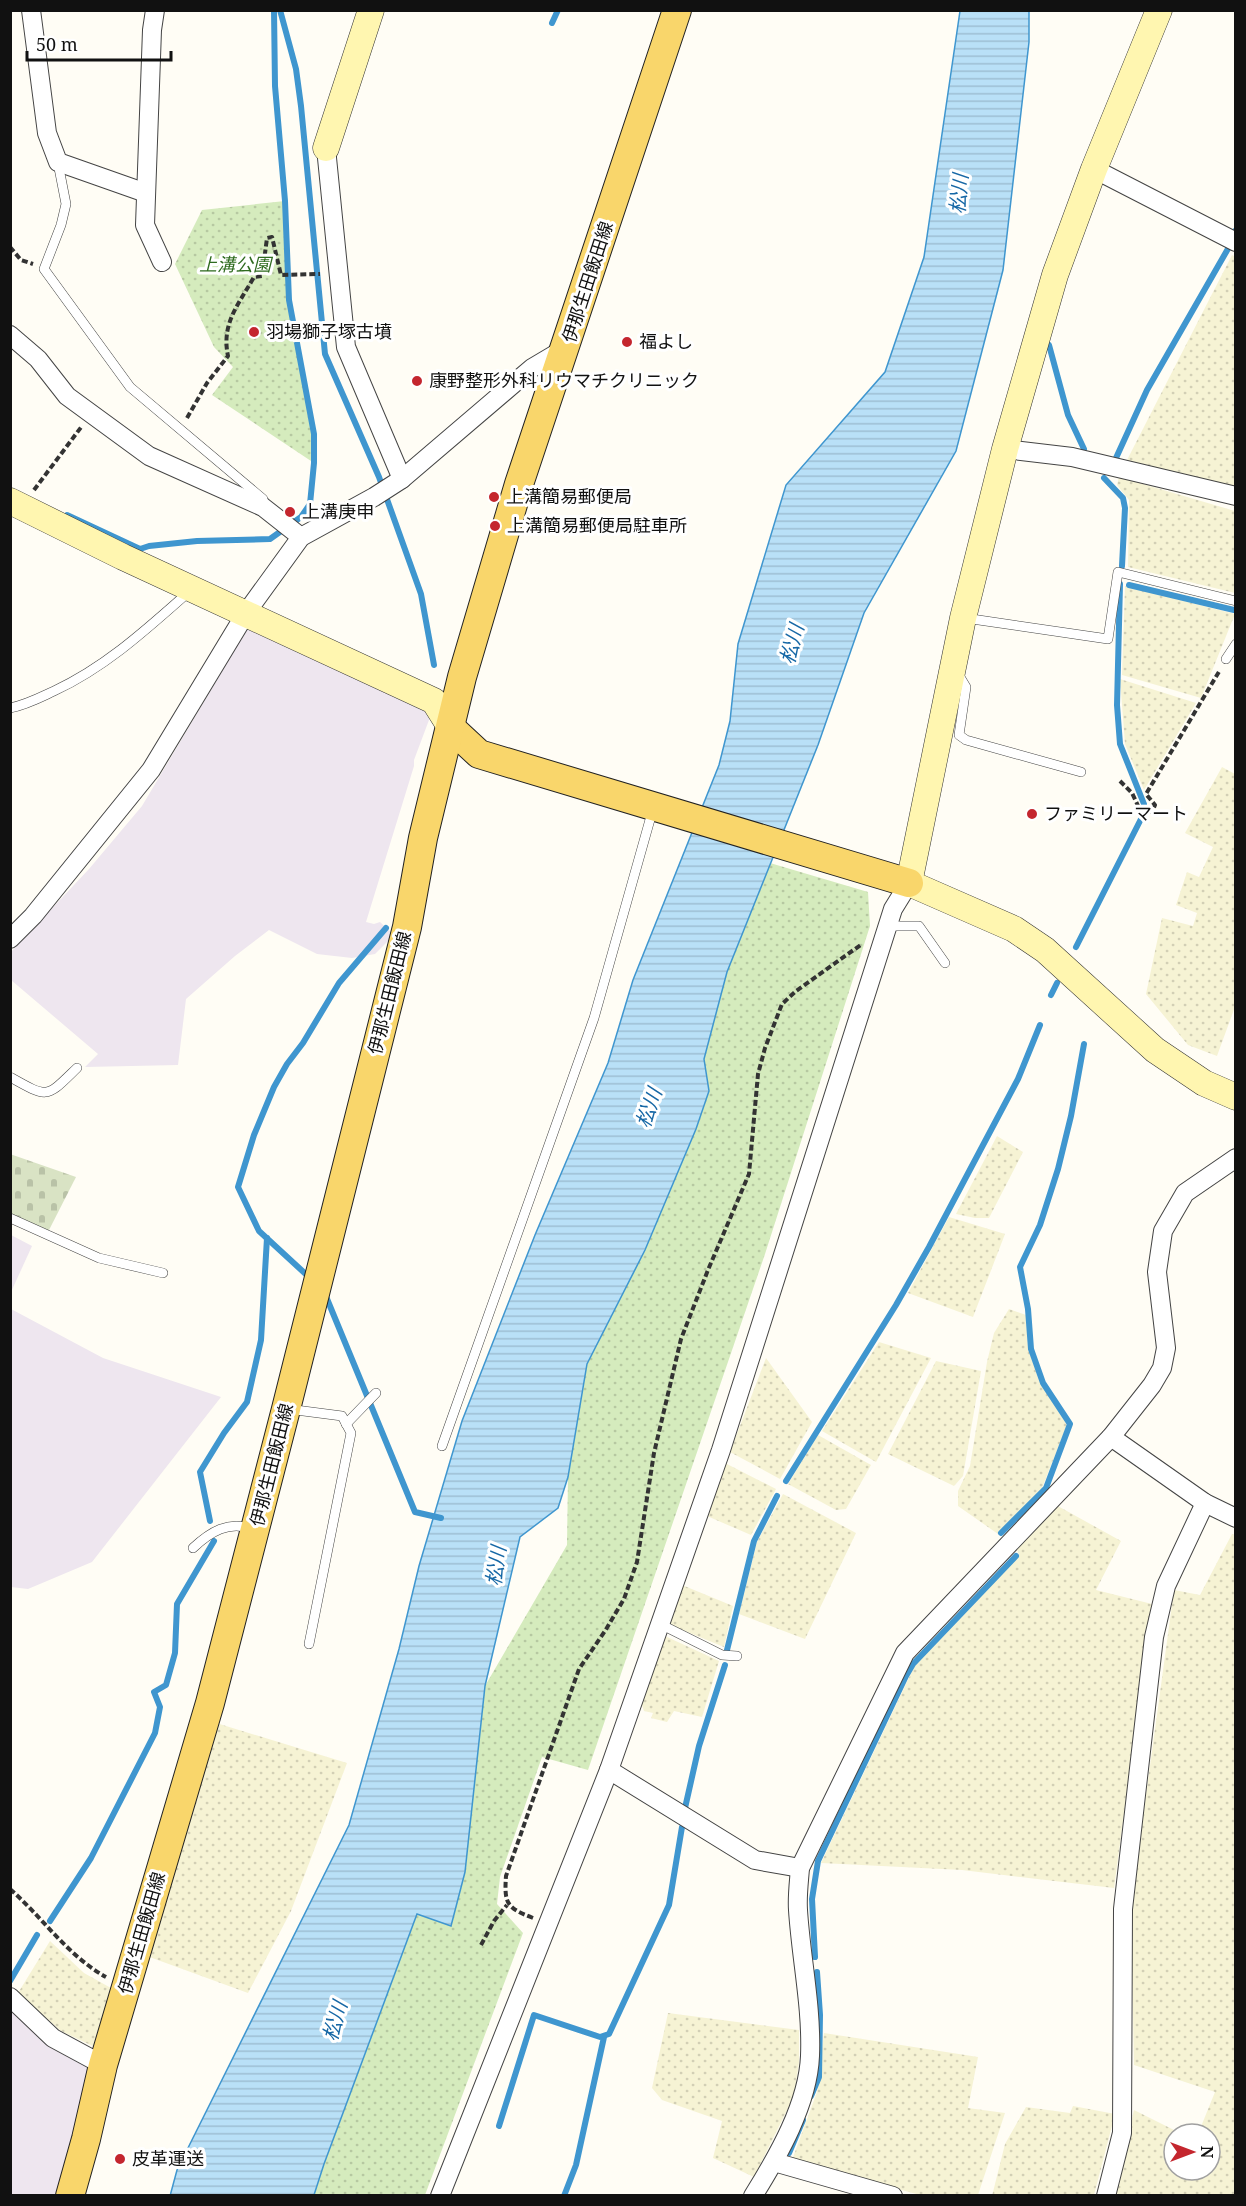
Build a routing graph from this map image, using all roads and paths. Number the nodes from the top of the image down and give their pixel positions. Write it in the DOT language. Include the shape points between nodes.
graph roads {
  1 [pos="31,10"];
  2 [pos="155,10"];
  3 [pos="371,10"];
  4 [pos="677,10"];
  5 [pos="1159,10"];
  6 [pos="326,148"];
  7 [pos="58,162"];
  8 [pos="1095,169"];
  9 [pos="146,194"];
  10 [pos="1236,242"];
  11 [pos="10,247"];
  12 [pos="162,262"];
  13 [pos="44,269"];
  14 [pos="308,274"];
  15 [pos="10,335"];
  16 [pos="566,348"];
  17 [pos="91,414"];
  18 [pos="181,429"];
  19 [pos="1005,449"];
  20 [pos="398,481"];
  21 [pos="1236,496"];
  22 [pos="20,498"];
  23 [pos="263,507"];
  24 [pos="298,535"];
  25 [pos="193,589"];
  26 [pos="1236,601"];
  27 [pos="246,613"];
  28 [pos="963,618"];
  29 [pos="1236,644"];
  30 [pos="1226,659"];
  31 [pos="953,665"];
  32 [pos="10,708"];
  33 [pos="451,728"];
  34 [pos="1081,772"];
  35 [pos="1120,781"];
  36 [pos="659,808"];
  37 [pos="909,883"];
  38 [pos="888,926"];
  39 [pos="10,939"];
  40 [pos="945,963"];
  41 [pos="77,1068"];
  42 [pos="10,1077"];
  43 [pos="1236,1097"];
  44 [pos="1236,1158"];
  45 [pos="10,1218"];
  46 [pos="163,1273"];
  47 [pos="376,1393"];
  48 [pos="286,1409"];
  49 [pos="346,1424"];
  50 [pos="1110,1437"];
  51 [pos="442,1446"];
  52 [pos="1205,1503"];
  53 [pos="1236,1518"];
  54 [pos="255,1530"];
  55 [pos="193,1548"];
  56 [pos="660,1624"];
  57 [pos="309,1644"];
  58 [pos="737,1656"];
  59 [pos="609,1770"];
  60 [pos="800,1868"];
  61 [pos="10,1889"];
  62 [pos="507,1905"];
  63 [pos="548,1924"];
  64 [pos="481,1945"];
  65 [pos="125,1988"];
  66 [pos="10,1997"];
  67 [pos="103,2066"];
  68 [pos="774,2162"];
  69 [pos="70,2196"];
  70 [pos="440,2196"];
  71 [pos="753,2196"];
  72 [pos="893,2196"];
  73 [pos="1106,2196"];
  1 -- 7 [label="street" via="47,133"];
  2 -- 9 [label="street"];
  3 -- 6 [label="street"];
  4 -- 16 [label="main road, 伊那生田飯田線"];
  5 -- 8 [label="street"];
  6 -- 20 [label="street" via="346,347"];
  7 -- 9 [label="street"];
  7 -- 13 [label="lane" via="66,204"];
  8 -- 10 [label="street"];
  8 -- 19 [label="street" via="1055,275"];
  9 -- 12 [label="street" via="145,225"];
  11 -- 13 [label="path" via="21,260"];
  13 -- 18 [label="lane" via="130,387"];
  14 -- 18 [label="path" via="281,275 272,237 267,237 262,276 254,277 228,326 228,356 207,382"];
  15 -- 17 [label="street" via="38,359 67,396"];
  16 -- 20 [label="street" via="532,368"];
  16 -- 33 [label="main road, 伊那生田飯田線" via="519,484 462,677"];
  17 -- 22 [label="path"];
  17 -- 23 [label="street" via="149,456"];
  18 -- 23 [label="lane" via="263,499"];
  19 -- 21 [label="street" via="1072,457"];
  19 -- 28 [label="street"];
  20 -- 24 [label="street"];
  22 -- 25 [label="street" via="123,557"];
  23 -- 24 [label="street"];
  24 -- 27 [label="street"];
  25 -- 27 [label="street"];
  25 -- 32 [label="lane" via="129,644 80,679"];
  26 -- 28 [label="lane" via="1118,572 1108,639"];
  27 -- 33 [label="street" via="434,701"];
  27 -- 39 [label="street" via="151,770"];
  28 -- 31 [label="street"];
  29 -- 30 [label="lane"];
  30 -- 35 [label="path" via="1146,794 1155,805 1152,812 1141,812 1132,793"];
  31 -- 34 [label="lane" via="966,687 959,735"];
  31 -- 37 [label="street"];
  33 -- 36 [label="main road" via="479,754"];
  33 -- 48 [label="main road, 伊那生田飯田線" via="423,838 407,927"];
  36 -- 37 [label="main road"];
  36 -- 51 [label="lane" via="594,1018"];
  37 -- 38 [label="street"];
  37 -- 43 [label="street" via="1014,929 1045,950 1155,1050 1204,1083"];
  38 -- 40 [label="lane" via="919,926"];
  38 -- 56 [label="street" via="721,1450"];
  38 -- 62 [label="path" via="782,1004 758,1074 749,1174 681,1339 654,1453 637,1562 624,1599 579,1669 506,1876"];
  41 -- 42 [label="lane" via="53,1092 42,1094"];
  44 -- 50 [label="street" via="1185,1193 1163,1231 1157,1272 1166,1348 1162,1368"];
  45 -- 46 [label="lane" via="99,1258"];
  47 -- 49 [label="lane"];
  48 -- 49 [label="lane" via="342,1416"];
  48 -- 54 [label="main road, 伊那生田飯田線"];
  49 -- 57 [label="lane" via="351,1433"];
  50 -- 52 [label="street"];
  50 -- 60 [label="street" via="905,1653"];
  52 -- 53 [label="street"];
  52 -- 73 [label="street" via="1166,1586 1154,1637 1123,1909 1122,2133"];
  54 -- 55 [label="lane" via="228,1526 206,1536"];
  54 -- 65 [label="main road, 伊那生田飯田線" via="210,1703"];
  56 -- 58 [label="lane" via="722,1655"];
  56 -- 59 [label="street"];
  59 -- 60 [label="street" via="755,1860"];
  59 -- 63 [label="street"];
  60 -- 68 [label="street" via="798,1908 810,2056 797,2110"];
  61 -- 65 [label="path" via="88,1967"];
  62 -- 63 [label="path"];
  62 -- 64 [label="path"];
  63 -- 70 [label="street"];
  65 -- 67 [label="main road, 伊那生田飯田線"];
  66 -- 67 [label="street" via="53,2038"];
  67 -- 69 [label="main road, 伊那生田飯田線"];
  68 -- 71 [label="street"];
  68 -- 72 [label="street"];
}
